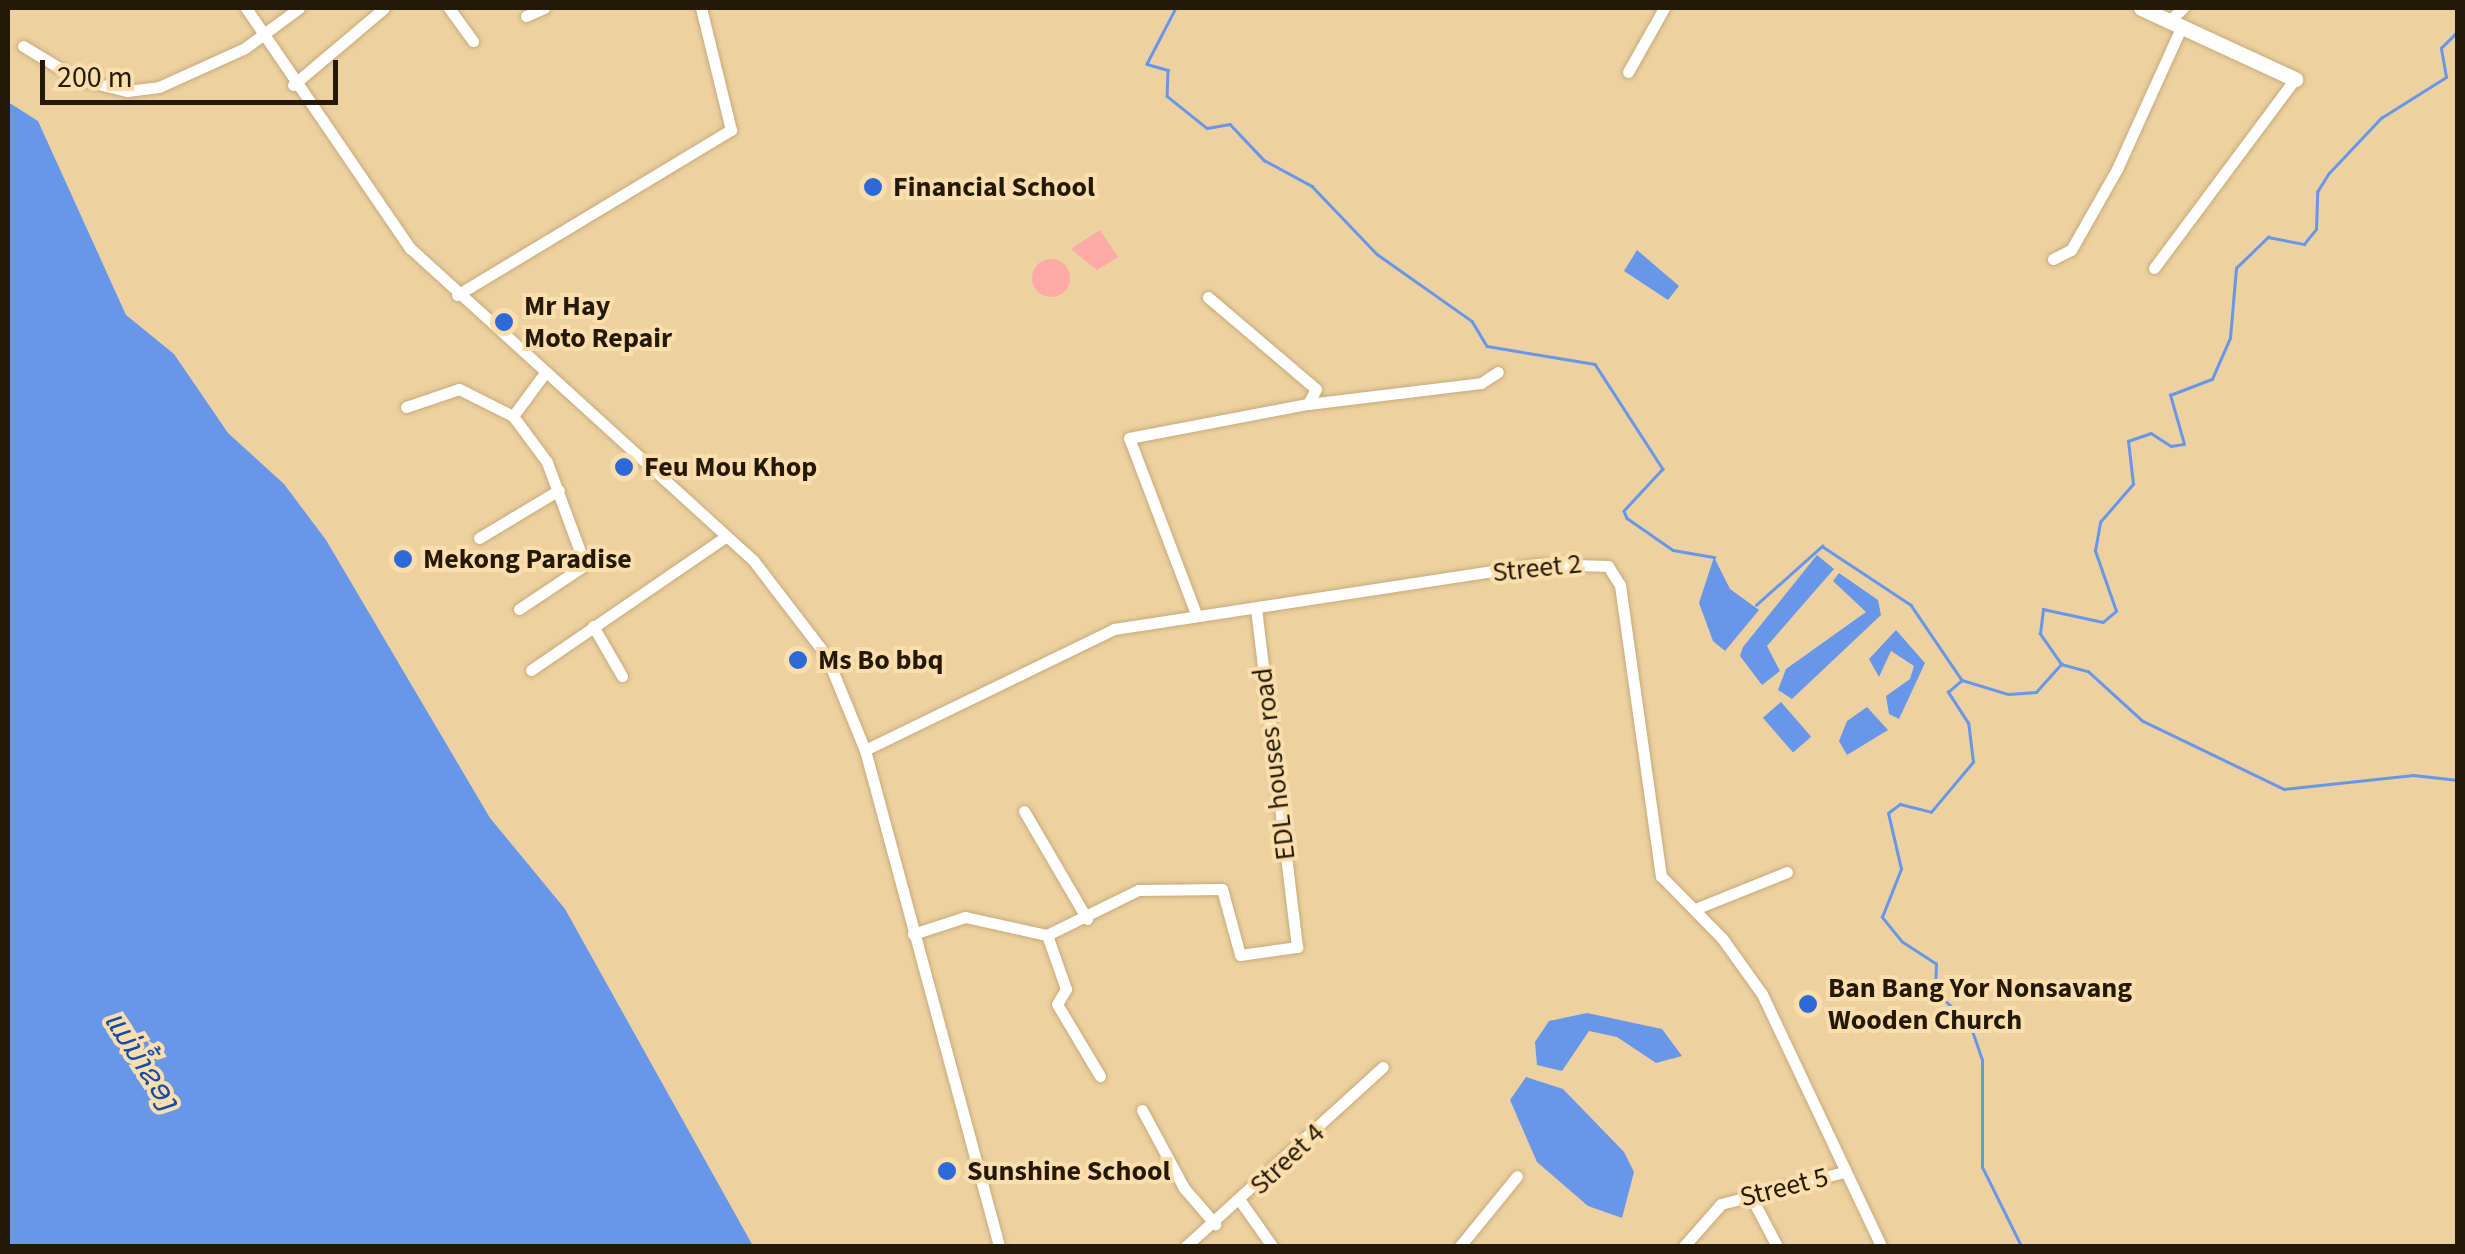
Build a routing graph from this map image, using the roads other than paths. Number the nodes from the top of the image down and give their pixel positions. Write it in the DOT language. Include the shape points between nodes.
graph roads {
  1 [pos="246,8"];
  2 [pos="298,8"];
  3 [pos="384,8"];
  4 [pos="449,8"];
  5 [pos="544,8"];
  6 [pos="702,8"];
  7 [pos="1664,8"];
  8 [pos="2142,8"];
  9 [pos="2183,8"];
  10 [pos="526,16"];
  11 [pos="2176,23"];
  12 [pos="262,34"];
  13 [pos="473,41"];
  14 [pos="23,46"];
  15 [pos="1628,72"];
  16 [pos="2295,79"];
  17 [pos="293,86"];
  18 [pos="2053,259"];
  19 [pos="2154,268"];
  20 [pos="457,295"];
  21 [pos="1208,297"];
  22 [pos="1498,372"];
  23 [pos="544,374"];
  24 [pos="1308,404"];
  25 [pos="406,407"];
  26 [pos="512,416"];
  27 [pos="559,490"];
  28 [pos="725,537"];
  29 [pos="479,538"];
  30 [pos="1256,608"];
  31 [pos="518,609"];
  32 [pos="1196,614"];
  33 [pos="593,626"];
  34 [pos="531,670"];
  35 [pos="622,676"];
  36 [pos="865,750"];
  37 [pos="1024,811"];
  38 [pos="1787,872"];
  39 [pos="1695,909"];
  40 [pos="1087,919"];
  41 [pos="912,934"];
  42 [pos="1047,936"];
  43 [pos="1383,1067"];
  44 [pos="1100,1076"];
  45 [pos="1142,1110"];
  46 [pos="1844,1172"];
  47 [pos="1517,1176"];
  48 [pos="1749,1192"];
  49 [pos="1241,1202"];
  50 [pos="1215,1224"];
  51 [pos="999,1246"];
  52 [pos="1186,1246"];
  53 [pos="1272,1246"];
  54 [pos="1460,1246"];
  55 [pos="1685,1246"];
  56 [pos="1777,1246"];
  57 [pos="1881,1246"];
  1 -- 12 [label="street"];
  2 -- 12 [label="street"];
  3 -- 17 [label="street"];
  4 -- 13 [label="street"];
  5 -- 10 [label="street"];
  6 -- 20 [label="street" via="731,130"];
  7 -- 15 [label="street"];
  8 -- 11 [label="street"];
  9 -- 11 [label="street"];
  11 -- 16 [label="street"];
  11 -- 18 [label="street" via="2118,169 2070,250"];
  12 -- 14 [label="street" via="200,71 128,91 78,80"];
  12 -- 17 [label="street"];
  16 -- 19 [label="street"];
  17 -- 20 [label="street" via="410,248"];
  20 -- 23 [label="street"];
  21 -- 24 [label="street" via="1309,377 1316,389"];
  22 -- 24 [label="street" via="1481,383"];
  23 -- 26 [label="street"];
  23 -- 28 [label="street"];
  24 -- 32 [label="street" via="1129,438"];
  25 -- 26 [label="street" via="459,389"];
  26 -- 27 [label="street"];
  27 -- 29 [label="street"];
  27 -- 31 [label="street" via="584,565"];
  28 -- 33 [label="street"];
  28 -- 36 [label="street" via="792,604 818,642"];
  30 -- 32 [label="street, Street 2"];
  30 -- 39 [label="street, Street 2" via="1540,564 1608,566 1620,585 1661,876"];
  30 -- 40 [label="street, EDL houses road" via="1297,947 1240,954 1222,889 1138,890"];
  32 -- 36 [label="street, Street 2" via="1089,638"];
  33 -- 34 [label="street"];
  33 -- 35 [label="street"];
  36 -- 41 [label="street"];
  37 -- 40 [label="street"];
  38 -- 39 [label="street"];
  39 -- 46 [label="street, Street 2" via="1762,994"];
  40 -- 42 [label="street"];
  41 -- 42 [label="street" via="965,917"];
  41 -- 51 [label="street"];
  42 -- 44 [label="street" via="1066,990 1056,1004"];
  43 -- 49 [label="street, Street 4"];
  45 -- 50 [label="street" via="1184,1188"];
  46 -- 48 [label="street, Street 5"];
  46 -- 57 [label="street, Street 2"];
  47 -- 54 [label="street"];
  48 -- 55 [label="street, Street 5" via="1721,1204"];
  48 -- 56 [label="street"];
  49 -- 50 [label="street, Street 4"];
  49 -- 53 [label="street"];
  50 -- 52 [label="street, Street 4"];
}
